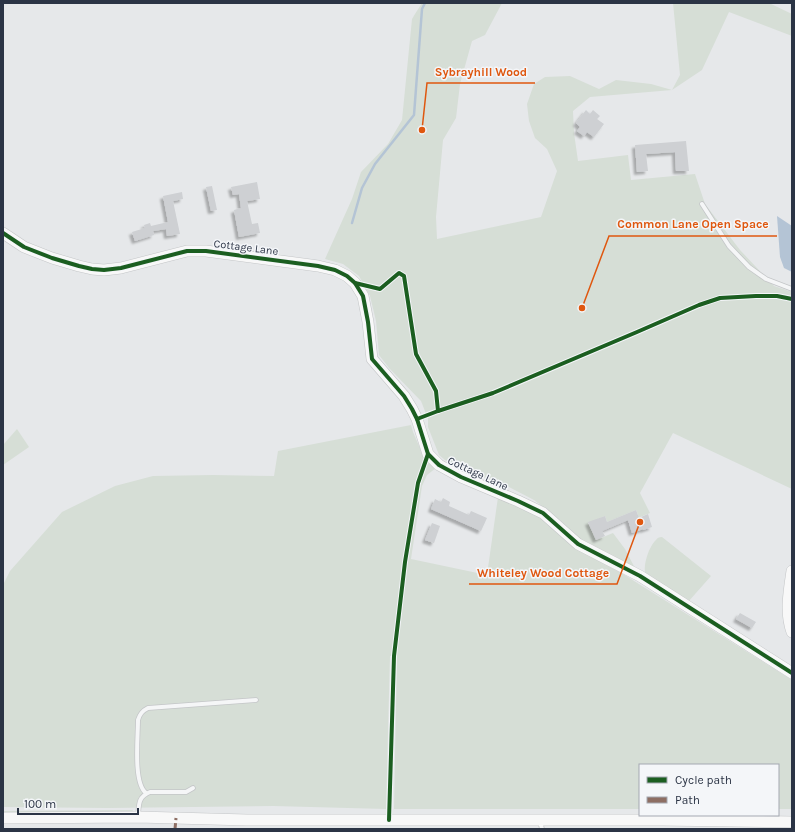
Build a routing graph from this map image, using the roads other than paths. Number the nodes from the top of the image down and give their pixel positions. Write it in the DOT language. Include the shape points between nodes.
graph roads {
  1 [pos="702,204"];
  2 [pos="3,233"];
  3 [pos="792,289"];
  4 [pos="792,571"];
  5 [pos="792,632"];
  6 [pos="792,673"];
  7 [pos="256,700"];
  8 [pos="192,788"];
  9 [pos="146,794"];
  10 [pos="138,817"];
  11 [pos="3,818"];
  12 [pos="792,822"];
  13 [pos="541,825"];
  1 -- 3 [label="lane" via="729,246 749,266 766,279"];
  2 -- 6 [label="street, Cottage Lane" via="24,247 52,258 104,270 187,251 206,251 318,266 347,276 356,283 363,296 372,359 404,396 417,419 428,454 439,465 543,513 578,544 640,576"];
  4 -- 5 [label="street" via="788,611"];
  7 -- 9 [label="lane" via="148,708 143,711 138,720 137,771 142,791"];
  8 -- 9 [label="lane" via="186,792"];
  9 -- 10 [label="lane" via="141,797"];
  10 -- 11 [label="street"];
  10 -- 13 [label="street"];
  12 -- 13 [label="street" via="662,820"];
}
